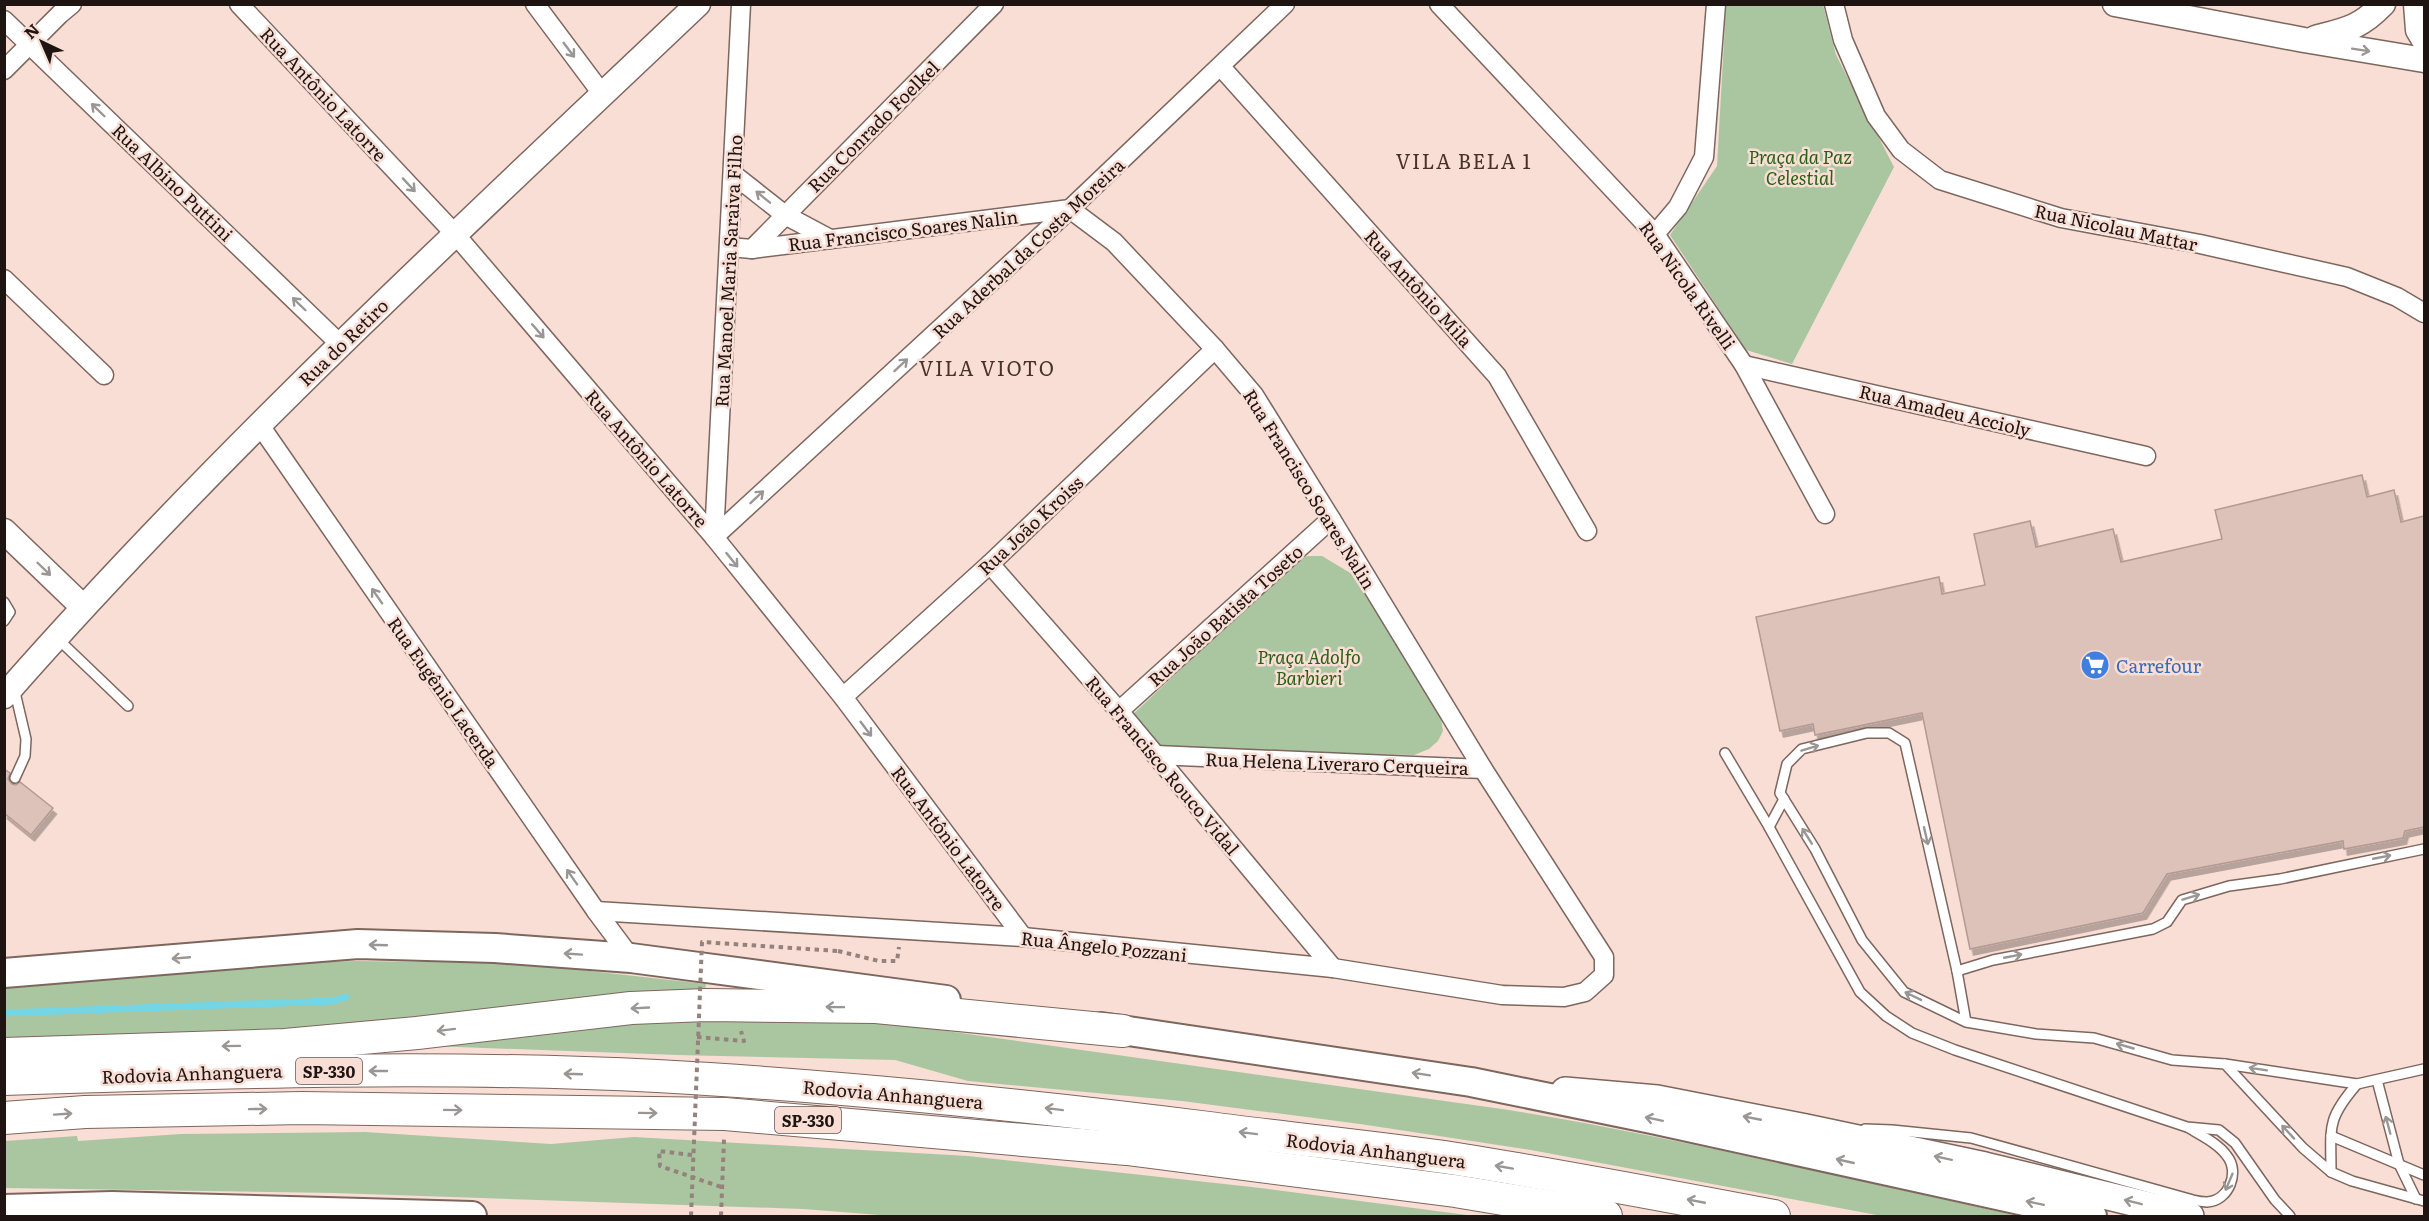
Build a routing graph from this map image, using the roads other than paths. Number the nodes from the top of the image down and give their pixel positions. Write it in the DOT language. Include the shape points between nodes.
graph roads {
  1 [pos="72,4"];
  2 [pos="239,4"];
  3 [pos="535,4"];
  4 [pos="698,4"];
  5 [pos="741,4"];
  6 [pos="994,4"];
  7 [pos="1285,4"];
  8 [pos="1439,4"];
  9 [pos="1716,4"];
  10 [pos="1834,4"];
  11 [pos="2383,4"];
  12 [pos="2416,4"];
  13 [pos="2130,6"];
  14 [pos="4,20"];
  15 [pos="2304,40"];
  16 [pos="2424,40"];
  17 [pos="29,44"];
  18 [pos="2424,60"];
  19 [pos="1221,67"];
  20 [pos="4,70"];
  21 [pos="603,95"];
  22 [pos="733,174"];
  23 [pos="1070,209"];
  24 [pos="785,215"];
  25 [pos="456,234"];
  26 [pos="1655,234"];
  27 [pos="830,239"];
  28 [pos="729,247"];
  29 [pos="752,249"];
  30 [pos="4,279"];
  31 [pos="2424,313"];
  32 [pos="341,345"];
  33 [pos="1215,349"];
  34 [pos="1744,365"];
  35 [pos="104,375"];
  36 [pos="259,424"];
  37 [pos="2146,456"];
  38 [pos="1825,514"];
  39 [pos="1331,519"];
  40 [pos="4,531"];
  41 [pos="1587,531"];
  42 [pos="714,537"];
  43 [pos="990,564"];
  44 [pos="4,602"];
  45 [pos="83,607"];
  46 [pos="4,621"];
  47 [pos="56,637"];
  48 [pos="9,691"];
  49 [pos="843,697"];
  50 [pos="128,706"];
  51 [pos="1119,711"];
  52 [pos="1725,753"];
  53 [pos="1156,755"];
  54 [pos="1483,769"];
  55 [pos="15,778"];
  56 [pos="1784,800"];
  57 [pos="1769,827"];
  58 [pos="2424,849"];
  59 [pos="596,911"];
  60 [pos="1023,937"];
  61 [pos="631,958"];
  62 [pos="1333,968"];
  63 [pos="1957,971"];
  64 [pos="4,973"];
  65 [pos="1604,975"];
  66 [pos="1966,1022"];
  67 [pos="1123,1030"];
  68 [pos="4,1054"];
  69 [pos="2225,1064"];
  70 [pos="2424,1069"];
  71 [pos="4,1079"];
  72 [pos="2376,1080"];
  73 [pos="1471,1082"];
  74 [pos="2357,1084"];
  75 [pos="4,1118"];
  76 [pos="2187,1127"];
  77 [pos="1806,1128"];
  78 [pos="2331,1136"];
  79 [pos="2399,1164"];
  80 [pos="2331,1172"];
  81 [pos="2424,1175"];
  82 [pos="2420,1200"];
  83 [pos="4,1209"];
  84 [pos="472,1216"];
  85 [pos="1606,1216"];
  86 [pos="1774,1216"];
  87 [pos="2092,1216"];
  88 [pos="2190,1216"];
  89 [pos="2290,1216"];
  1 -- 17 [label="street"];
  2 -- 25 [label="street, Rua Antônio Latorre, one-way"];
  3 -- 21 [label="street, one-way"];
  4 -- 21 [label="main road, Rua do Retiro"];
  5 -- 22 [label="street, Rua Manoel Maria Saraiva Filho"];
  6 -- 24 [label="street, Rua Conrado Foelkel"];
  7 -- 19 [label="street, Rua Aderbal da Costa Moreira"];
  8 -- 26 [label="street, Rua Nicola Rivelli"];
  9 -- 26 [label="street" via="1704,157 1678,207"];
  10 -- 31 [label="street, Rua Nicolau Mattar" via="1843,40 1876,116 1901,150 1940,180 2061,218 2347,277 2397,297"];
  11 -- 15 [label="main road" via="2366,21"];
  12 -- 16 [label="main road" via="2418,30"];
  13 -- 15 [label="main road"];
  14 -- 17 [label="street, Rua Albino Puttini"];
  15 -- 18 [label="main road, one-way"];
  17 -- 20 [label="street"];
  32 -- 17 [label="street, Rua Albino Puttini, one-way"];
  19 -- 23 [label="street, Rua Aderbal da Costa Moreira"];
  19 -- 41 [label="street, Rua Antônio Mila" via="1497,376"];
  21 -- 25 [label="main road, Rua do Retiro"];
  24 -- 22 [label="street, one-way"];
  22 -- 28 [label="street, Rua Manoel Maria Saraiva Filho"];
  23 -- 27 [label="street, Rua Francisco Soares Nalin"];
  23 -- 33 [label="street, Rua Francisco Soares Nalin" via="1114,242"];
  42 -- 23 [label="street, Rua Aderbal da Costa Moreira, one-way"];
  24 -- 27 [label="street"];
  24 -- 29 [label="street, Rua Conrado Foelkel"];
  25 -- 32 [label="main road, Rua do Retiro"];
  25 -- 42 [label="street, Rua Antônio Latorre, one-way"];
  26 -- 34 [label="street, Rua Nicola Rivelli"];
  27 -- 29 [label="street, Rua Francisco Soares Nalin"];
  28 -- 29 [label="street, Rua Francisco Soares Nalin"];
  28 -- 42 [label="street, Rua Manoel Maria Saraiva Filho"];
  30 -- 35 [label="street"];
  32 -- 36 [label="main road, Rua do Retiro"];
  33 -- 39 [label="street, Rua Francisco Soares Nalin" via="1254,395"];
  33 -- 43 [label="street, Rua João Kroiss"];
  34 -- 37 [label="street, Rua Amadeu Accioly"];
  34 -- 38 [label="street, Rua Nicola Rivelli"];
  36 -- 45 [label="main road, Rua do Retiro"];
  59 -- 36 [label="street, Rua Eugênio Lacerda, one-way"];
  39 -- 51 [label="street, Rua João Batista Toseto"];
  39 -- 54 [label="street, Rua Francisco Soares Nalin"];
  40 -- 45 [label="main road, one-way"];
  42 -- 49 [label="street, Rua Antônio Latorre, one-way"];
  43 -- 49 [label="street, Rua João Kroiss"];
  43 -- 51 [label="street, Rua Francisco Rouco Vidal"];
  44 -- 46 [label="lane" via="10,612"];
  45 -- 47 [label="main road, Rua do Retiro"];
  47 -- 48 [label="main road, Rua do Retiro"];
  47 -- 50 [label="lane"];
  48 -- 55 [label="lane" via="26,739 25,756"];
  49 -- 60 [label="street, Rua Antônio Latorre, one-way"];
  51 -- 53 [label="street, Rua Francisco Rouco Vidal"];
  52 -- 57 [label="lane"];
  53 -- 54 [label="street, Rua Helena Liveraro Cerqueira"];
  53 -- 62 [label="street, Rua Francisco Rouco Vidal"];
  54 -- 65 [label="street, Rua Francisco Soares Nalin" via="1604,957"];
  56 -- 57 [label="lane"];
  56 -- 63 [label="lane, one-way" via="1780,793 1787,764 1802,749 1867,733 1889,733 1905,743"];
  66 -- 56 [label="lane, one-way" via="1904,992 1862,940 1815,849"];
  57 -- 76 [label="lane" via="1860,992 1886,1016 1912,1033 1955,1050"];
  63 -- 58 [label="lane, one-way" via="1993,960 2153,929 2168,922 2182,900 2229,886"];
  59 -- 60 [label="street, Rua Ângelo Pozzani"];
  59 -- 61 [label="street, Rua Eugênio Lacerda"];
  60 -- 62 [label="street, Rua Ângelo Pozzani"];
  61 -- 64 [label="highway, one-way" via="495,948 358,944"];
  61 -- 67 [label="highway" via="922,996"];
  62 -- 65 [label="street, Rua Ângelo Pozzani" via="1502,994 1564,997 1585,992"];
  63 -- 66 [label="lane"];
  69 -- 66 [label="lane, one-way" via="2172,1060 2094,1038 2036,1034"];
  67 -- 68 [label="highway, one-way" via="876,1007 706,1005 631,1008 285,1045"];
  73 -- 67 [label="highway, one-way"];
  74 -- 69 [label="lane, one-way"];
  80 -- 69 [label="lane, one-way" via="2303,1148"];
  70 -- 72 [label="lane"];
  86 -- 71 [label="highway, Rodovia Anhanguera / SP-330, one-way" via="1443,1157 1002,1102 758,1082 486,1071 271,1071"];
  72 -- 74 [label="lane"];
  79 -- 72 [label="lane, one-way"];
  77 -- 73 [label="main road, one-way" via="1657,1100"];
  87 -- 73 [label="highway, one-way"];
  74 -- 78 [label="lane" via="2331,1122"];
  75 -- 85 [label="highway, Rodovia Anhanguera / SP-330, one-way" via="85,1112 302,1108 725,1114 1138,1150"];
  76 -- 77 [label="lane, one-way" via="2227,1154 2234,1168 2232,1183 2208,1202 1971,1138 1892,1130"];
  76 -- 89 [label="lane" via="2219,1130 2235,1143"];
  88 -- 77 [label="main road, one-way"];
  78 -- 79 [label="lane"];
  78 -- 80 [label="lane"];
  79 -- 81 [label="lane"];
  79 -- 82 [label="lane"];
  80 -- 82 [label="lane"];
  83 -- 84 [label="highway" via="111,1206"];
}
